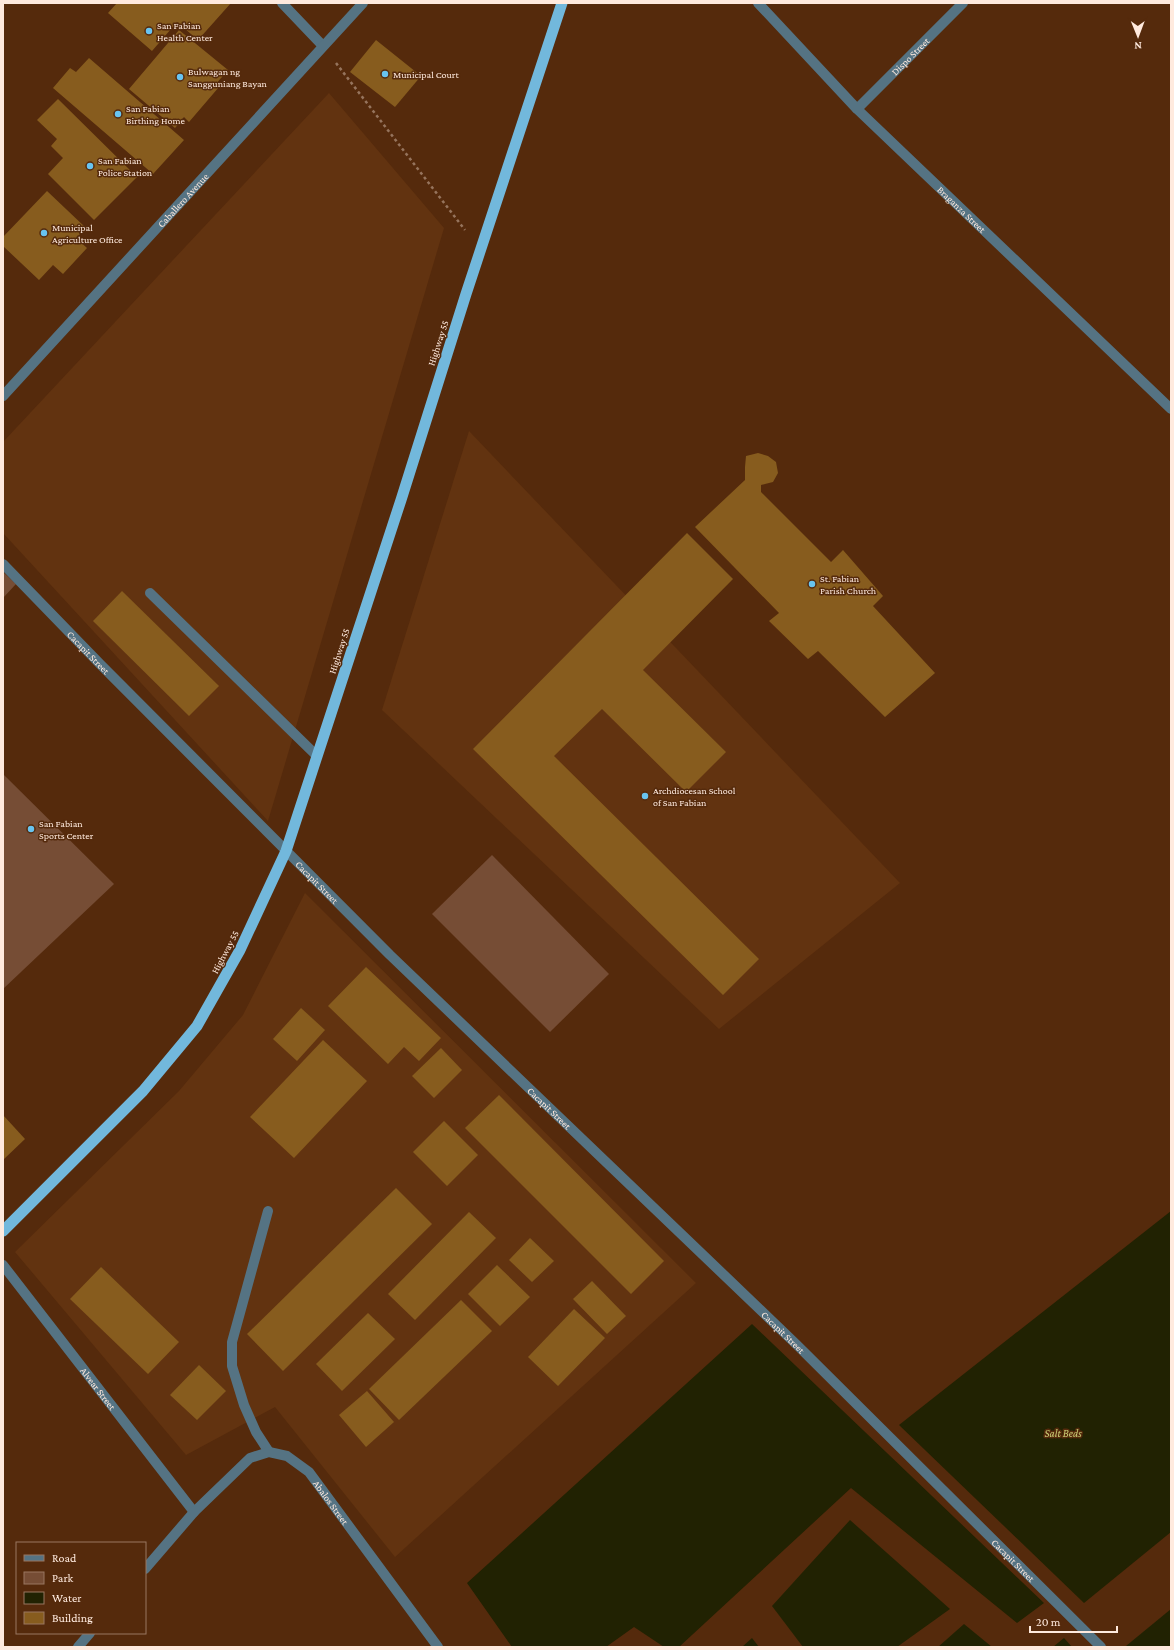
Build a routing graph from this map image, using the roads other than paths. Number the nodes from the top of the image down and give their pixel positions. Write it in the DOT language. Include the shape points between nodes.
graph roads {
  1 [pos="282,3"];
  2 [pos="363,3"];
  3 [pos="562,3"];
  4 [pos="758,3"];
  5 [pos="963,3"];
  6 [pos="324,46"];
  7 [pos="857,108"];
  8 [pos="3,396"];
  9 [pos="1171,409"];
  10 [pos="3,564"];
  11 [pos="150,593"];
  12 [pos="317,756"];
  13 [pos="286,851"];
  14 [pos="268,1212"];
  15 [pos="3,1231"];
  16 [pos="3,1265"];
  17 [pos="269,1452"];
  18 [pos="194,1512"];
  19 [pos="146,1568"];
  20 [pos="89,1634"];
  21 [pos="78,1647"];
  22 [pos="438,1647"];
  23 [pos="1101,1647"];
  1 -- 6 [label="street"];
  2 -- 6 [label="street, Caballero Avenue"];
  3 -- 12 [label="highway, Highway 55"];
  4 -- 7 [label="street, Braganza Street"];
  5 -- 7 [label="street, Dispo Street"];
  6 -- 8 [label="street, Caballero Avenue"];
  7 -- 9 [label="street, Braganza Street"];
  10 -- 13 [label="street, Cacapit Street"];
  11 -- 12 [label="street"];
  12 -- 13 [label="highway, Highway 55"];
  13 -- 15 [label="highway, Highway 55" via="240,950 197,1026 143,1090"];
  13 -- 23 [label="street, Cacapit Street" via="390,955 797,1345"];
  14 -- 17 [label="street" via="232,1342 232,1366 256,1432"];
  16 -- 18 [label="street, Alvear Street"];
  17 -- 18 [label="street" via="250,1458"];
  17 -- 22 [label="street, Abalos Street" via="287,1456 309,1472"];
  18 -- 19 [label="street"];
  20 -- 21 [label="street"];
}
